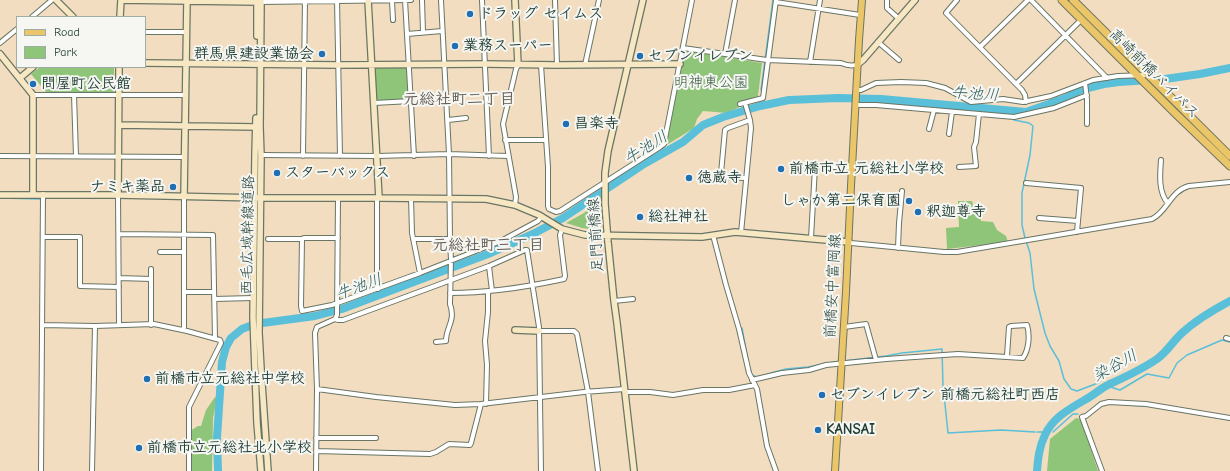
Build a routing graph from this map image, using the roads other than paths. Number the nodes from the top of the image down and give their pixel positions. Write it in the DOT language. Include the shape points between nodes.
graph roads {
  1 [pos="52,0"];
  2 [pos="56,0"];
  3 [pos="121,0"];
  4 [pos="405,0"];
  5 [pos="411,0"];
  6 [pos="422,0"];
  7 [pos="441,0"];
  8 [pos="482,0"];
  9 [pos="515,0"];
  10 [pos="555,0"];
  11 [pos="599,0"];
  12 [pos="643,0"];
  13 [pos="692,0"];
  14 [pos="735,0"];
  15 [pos="820,0"];
  16 [pos="862,0"];
  17 [pos="886,0"];
  18 [pos="915,0"];
  19 [pos="957,0"];
  20 [pos="1028,0"];
  21 [pos="1032,0"];
  22 [pos="1062,0"];
  23 [pos="1073,0"];
  24 [pos="187,1"];
  25 [pos="259,1"];
  26 [pos="305,1"];
  27 [pos="337,1"];
  28 [pos="368,1"];
  29 [pos="392,1"];
  30 [pos="776,1"];
  31 [pos="818,8"];
  32 [pos="860,15"];
  33 [pos="33,16"];
  34 [pos="72,16"];
  35 [pos="120,16"];
  36 [pos="898,18"];
  37 [pos="393,20"];
  38 [pos="1081,20"];
  39 [pos="16,30"];
  40 [pos="442,31"];
  41 [pos="146,32"];
  42 [pos="186,32"];
  43 [pos="424,32"];
  44 [pos="407,34"];
  45 [pos="1066,35"];
  46 [pos="878,42"];
  47 [pos="0,43"];
  48 [pos="980,47"];
  49 [pos="683,48"];
  50 [pos="0,54"];
  51 [pos="725,54"];
  52 [pos="767,60"];
  53 [pos="899,60"];
  54 [pos="810,62"];
  55 [pos="146,63"];
  56 [pos="186,64"];
  57 [pos="485,64"];
  58 [pos="628,64"];
  59 [pos="680,64"];
  60 [pos="858,64"];
  61 [pos="259,65"];
  62 [pos="304,65"];
  63 [pos="338,65"];
  64 [pos="372,65"];
  65 [pos="408,65"];
  66 [pos="444,65"];
  67 [pos="518,65"];
  68 [pos="540,65"];
  69 [pos="557,65"];
  70 [pos="585,65"];
  71 [pos="32,68"];
  72 [pos="119,68"];
  73 [pos="1150,76"];
  74 [pos="1138,77"];
  75 [pos="20,78"];
  76 [pos="1107,78"];
  77 [pos="1085,83"];
  78 [pos="1016,84"];
  79 [pos="856,91"];
  80 [pos="1087,94"];
  81 [pos="33,95"];
  82 [pos="74,95"];
  83 [pos="120,95"];
  84 [pos="185,95"];
  85 [pos="411,101"];
  86 [pos="1026,102"];
  87 [pos="374,104"];
  88 [pos="740,104"];
  89 [pos="745,104"];
  90 [pos="855,104"];
  91 [pos="934,110"];
  92 [pos="952,112"];
  93 [pos="979,114"];
  94 [pos="466,118"];
  95 [pos="448,120"];
  96 [pos="750,120"];
  97 [pos="1087,124"];
  98 [pos="119,125"];
  99 [pos="185,127"];
  100 [pos="256,127"];
  101 [pos="929,129"];
  102 [pos="949,134"];
  103 [pos="505,140"];
  104 [pos="546,140"];
  105 [pos="449,154"];
  106 [pos="261,155"];
  107 [pos="0,156"];
  108 [pos="33,156"];
  109 [pos="76,156"];
  110 [pos="119,156"];
  111 [pos="303,156"];
  112 [pos="340,156"];
  113 [pos="377,156"];
  114 [pos="414,156"];
  115 [pos="489,156"];
  116 [pos="508,156"];
  117 [pos="1230,156"];
  118 [pos="185,157"];
  119 [pos="1161,160"];
  120 [pos="959,166"];
  121 [pos="1230,166"];
  122 [pos="852,168"];
  123 [pos="745,178"];
  124 [pos="1230,182"];
  125 [pos="605,183"];
  126 [pos="1026,183"];
  127 [pos="902,191"];
  128 [pos="0,194"];
  129 [pos="33,194"];
  130 [pos="43,194"];
  131 [pos="118,195"];
  132 [pos="184,197"];
  133 [pos="254,198"];
  134 [pos="261,198"];
  135 [pos="338,198"];
  136 [pos="378,198"];
  137 [pos="411,198"];
  138 [pos="450,198"];
  139 [pos="1168,203"];
  140 [pos="515,205"];
  141 [pos="544,218"];
  142 [pos="1039,218"];
  143 [pos="1078,221"];
  144 [pos="559,227"];
  145 [pos="1077,232"];
  146 [pos="741,233"];
  147 [pos="119,234"];
  148 [pos="184,234"];
  149 [pos="713,235"];
  150 [pos="607,236"];
  151 [pos="43,237"];
  152 [pos="338,238"];
  153 [pos="810,238"];
  154 [pos="268,239"];
  155 [pos="302,239"];
  156 [pos="413,239"];
  157 [pos="450,239"];
  158 [pos="849,242"];
  159 [pos="898,248"];
  160 [pos="160,252"];
  161 [pos="184,252"];
  162 [pos="451,260"];
  163 [pos="489,266"];
  164 [pos="151,269"];
  165 [pos="420,273"];
  166 [pos="119,278"];
  167 [pos="151,279"];
  168 [pos="450,280"];
  169 [pos="533,285"];
  170 [pos="119,287"];
  171 [pos="378,289"];
  172 [pos="490,291"];
  173 [pos="184,292"];
  174 [pos="214,292"];
  175 [pos="450,293"];
  176 [pos="253,298"];
  177 [pos="214,299"];
  178 [pos="633,299"];
  179 [pos="614,301"];
  180 [pos="337,304"];
  181 [pos="256,316"];
  182 [pos="336,317"];
  183 [pos="151,324"];
  184 [pos="43,325"];
  185 [pos="119,325"];
  186 [pos="95,326"];
  187 [pos="844,327"];
  188 [pos="183,330"];
  189 [pos="515,330"];
  190 [pos="539,331"];
  191 [pos="256,334"];
  192 [pos="215,338"];
  193 [pos="436,342"];
  194 [pos="1007,356"];
  195 [pos="876,360"];
  196 [pos="841,364"];
  197 [pos="752,380"];
  198 [pos="755,385"];
  199 [pos="317,389"];
  200 [pos="625,390"];
  201 [pos="588,392"];
  202 [pos="541,398"];
  203 [pos="484,404"];
  204 [pos="1230,418"];
  205 [pos="316,438"];
  206 [pos="376,438"];
  207 [pos="316,451"];
  208 [pos="41,471"];
  209 [pos="92,471"];
  210 [pos="189,471"];
  211 [pos="261,471"];
  212 [pos="268,471"];
  213 [pos="316,471"];
  214 [pos="541,471"];
  215 [pos="598,471"];
  216 [pos="634,471"];
  217 [pos="776,471"];
  218 [pos="835,471"];
  219 [pos="1102,471"];
  1 -- 33 [label="street"];
  2 -- 34 [label="street"];
  3 -- 24 [label="street"];
  3 -- 35 [label="street"];
  4 -- 5 [label="street"];
  4 -- 29 [label="street"];
  4 -- 44 [label="street"];
  6 -- 43 [label="street"];
  7 -- 40 [label="street"];
  8 -- 57 [label="street"];
  9 -- 67 [label="street"];
  10 -- 69 [label="street"];
  11 -- 70 [label="street"];
  12 -- 58 [label="street, 足門前橋線"];
  13 -- 49 [label="street"];
  14 -- 51 [label="street"];
  15 -- 31 [label="street"];
  16 -- 32 [label="main road"];
  17 -- 36 [label="street" via="888,8"];
  18 -- 36 [label="street"];
  19 -- 48 [label="street" via="946,13"];
  20 -- 48 [label="street"];
  21 -- 45 [label="street"];
  22 -- 38 [label="highway, 高崎前橋バイパス"];
  23 -- 73 [label="highway, 高崎前橋バイパス"];
  24 -- 25 [label="street"];
  24 -- 42 [label="street"];
  25 -- 26 [label="street"];
  25 -- 61 [label="street, 西毛広域幹線道路"];
  26 -- 27 [label="street"];
  26 -- 62 [label="street"];
  27 -- 28 [label="street"];
  27 -- 63 [label="street"];
  28 -- 29 [label="street"];
  28 -- 64 [label="street"];
  29 -- 37 [label="street"];
  30 -- 31 [label="street"];
  30 -- 52 [label="street"];
  31 -- 32 [label="street"];
  31 -- 54 [label="street"];
  32 -- 60 [label="main road"];
  36 -- 46 [label="street"];
  38 -- 45 [label="street"];
  38 -- 74 [label="highway, 高崎前橋バイパス"];
  39 -- 47 [label="street"];
  40 -- 43 [label="street"];
  40 -- 66 [label="street"];
  41 -- 42 [label="street"];
  42 -- 56 [label="street"];
  43 -- 44 [label="street"];
  44 -- 65 [label="street"];
  45 -- 76 [label="street"];
  45 -- 78 [label="street"];
  46 -- 53 [label="street"];
  46 -- 60 [label="street"];
  48 -- 78 [label="street"];
  49 -- 51 [label="street"];
  49 -- 59 [label="street"];
  50 -- 75 [label="street"];
  51 -- 52 [label="street"];
  52 -- 54 [label="street"];
  52 -- 89 [label="street" via="763,98"];
  54 -- 60 [label="street"];
  55 -- 56 [label="street"];
  56 -- 61 [label="street"];
  56 -- 84 [label="street"];
  57 -- 66 [label="street"];
  57 -- 67 [label="street"];
  57 -- 115 [label="street"];
  58 -- 59 [label="street"];
  58 -- 70 [label="street"];
  58 -- 125 [label="street, 足門前橋線" via="608,151"];
  59 -- 125 [label="street" via="664,144"];
  60 -- 79 [label="main road"];
  61 -- 62 [label="street"];
  61 -- 100 [label="street, 西毛広域幹線道路"];
  61 -- 106 [label="street, 西毛広域幹線道路"];
  62 -- 63 [label="street"];
  62 -- 111 [label="street"];
  63 -- 64 [label="street"];
  63 -- 112 [label="street"];
  64 -- 65 [label="street"];
  64 -- 87 [label="street"];
  65 -- 66 [label="street"];
  65 -- 85 [label="street"];
  66 -- 95 [label="street"];
  67 -- 68 [label="street"];
  67 -- 103 [label="street" via="505,115"];
  68 -- 69 [label="street"];
  68 -- 104 [label="street"];
  69 -- 70 [label="street"];
  71 -- 75 [label="street"];
  72 -- 83 [label="street"];
  73 -- 74 [label="street"];
  73 -- 117 [label="highway, 高崎前橋バイパス"];
  74 -- 76 [label="street"];
  74 -- 121 [label="highway, 高崎前橋バイパス"];
  75 -- 81 [label="street"];
  76 -- 77 [label="street"];
  77 -- 80 [label="street"];
  77 -- 86 [label="street"];
  78 -- 86 [label="street" via="1025,95"];
  79 -- 86 [label="street" via="876,82 926,83 945,88 971,102 998,99"];
  79 -- 90 [label="main road, 前橋安中富岡線"];
  80 -- 93 [label="street" via="1054,108 1020,117"];
  80 -- 97 [label="street"];
  81 -- 82 [label="street"];
  81 -- 108 [label="street"];
  82 -- 83 [label="street"];
  82 -- 109 [label="street"];
  83 -- 84 [label="street"];
  83 -- 98 [label="street"];
  84 -- 99 [label="street"];
  85 -- 87 [label="street"];
  85 -- 114 [label="street"];
  87 -- 113 [label="street"];
  88 -- 89 [label="street"];
  89 -- 96 [label="street"];
  90 -- 91 [label="street"];
  90 -- 122 [label="main road, 前橋安中富岡線"];
  91 -- 92 [label="street"];
  91 -- 101 [label="street"];
  92 -- 93 [label="street"];
  92 -- 102 [label="street"];
  93 -- 120 [label="street" via="974,147 976,166"];
  94 -- 95 [label="street"];
  95 -- 105 [label="street"];
  96 -- 123 [label="street"];
  96 -- 123 [label="street" via="725,130 722,159 722,176"];
  98 -- 99 [label="street"];
  98 -- 110 [label="street"];
  99 -- 100 [label="street"];
  99 -- 118 [label="street"];
  100 -- 133 [label="street, 西毛広域幹線道路"];
  103 -- 104 [label="street"];
  103 -- 116 [label="street"];
  104 -- 125 [label="street" via="549,209 560,211"];
  105 -- 114 [label="street"];
  105 -- 115 [label="street"];
  105 -- 138 [label="street"];
  106 -- 111 [label="street"];
  106 -- 134 [label="street, 西毛広域幹線道路"];
  107 -- 108 [label="street"];
  108 -- 109 [label="street"];
  108 -- 129 [label="street"];
  109 -- 110 [label="street"];
  110 -- 118 [label="street"];
  110 -- 131 [label="street"];
  111 -- 112 [label="street"];
  112 -- 113 [label="street"];
  113 -- 114 [label="street"];
  113 -- 136 [label="street"];
  115 -- 116 [label="street"];
  116 -- 140 [label="street" via="516,197"];
  118 -- 132 [label="street"];
  119 -- 139 [label="street" via="1161,186 1165,201"];
  122 -- 153 [label="street" via="815,167"];
  122 -- 158 [label="main road, 前橋安中富岡線"];
  123 -- 146 [label="street"];
  124 -- 139 [label="street" via="1186,187 1178,191"];
  125 -- 150 [label="street, 足門前橋線"];
  126 -- 143 [label="street" via="1081,188"];
  127 -- 159 [label="street"];
  128 -- 129 [label="street"];
  129 -- 130 [label="street"];
  130 -- 131 [label="street"];
  130 -- 151 [label="street"];
  131 -- 132 [label="street"];
  131 -- 147 [label="street"];
  132 -- 133 [label="street"];
  132 -- 148 [label="street"];
  133 -- 134 [label="street"];
  133 -- 176 [label="street, 西毛広域幹線道路"];
  134 -- 135 [label="street"];
  134 -- 181 [label="street, 西毛広域幹線道路"];
  135 -- 136 [label="street"];
  135 -- 152 [label="street"];
  136 -- 137 [label="street"];
  136 -- 171 [label="street"];
  137 -- 138 [label="street"];
  137 -- 156 [label="street"];
  138 -- 140 [label="street" via="486,199"];
  138 -- 157 [label="street"];
  139 -- 145 [label="street" via="1161,213 1152,218"];
  140 -- 141 [label="street"];
  141 -- 144 [label="street"];
  141 -- 162 [label="street" via="501,240"];
  142 -- 143 [label="street"];
  143 -- 145 [label="street"];
  144 -- 150 [label="street" via="585,236"];
  144 -- 169 [label="street" via="564,279"];
  145 -- 159 [label="street" via="956,252"];
  146 -- 149 [label="street"];
  146 -- 153 [label="street"];
  147 -- 148 [label="street"];
  147 -- 166 [label="street"];
  148 -- 161 [label="street"];
  148 -- 174 [label="street" via="213,234"];
  149 -- 150 [label="street"];
  149 -- 197 [label="street"];
  150 -- 179 [label="street, 足門前橋線"];
  151 -- 170 [label="street" via="80,237 80,286"];
  151 -- 184 [label="street"];
  152 -- 155 [label="street"];
  152 -- 180 [label="street"];
  153 -- 158 [label="street"];
  154 -- 155 [label="street"];
  155 -- 180 [label="street" via="302,311"];
  156 -- 157 [label="street"];
  156 -- 165 [label="street"];
  157 -- 162 [label="street"];
  158 -- 159 [label="street"];
  158 -- 187 [label="main road, 前橋安中富岡線"];
  160 -- 161 [label="street"];
  161 -- 173 [label="street"];
  162 -- 165 [label="street"];
  162 -- 168 [label="street"];
  163 -- 168 [label="street"];
  163 -- 169 [label="street" via="526,250"];
  163 -- 172 [label="street"];
  164 -- 167 [label="street"];
  165 -- 171 [label="street"];
  166 -- 167 [label="street"];
  166 -- 170 [label="street"];
  167 -- 183 [label="street"];
  168 -- 175 [label="street"];
  168 -- 182 [label="street" via="343,320"];
  169 -- 172 [label="street"];
  169 -- 190 [label="street"];
  170 -- 185 [label="street"];
  171 -- 180 [label="street"];
  172 -- 175 [label="street"];
  172 -- 203 [label="street" via="485,341 487,365"];
  173 -- 174 [label="street"];
  173 -- 188 [label="street"];
  174 -- 177 [label="street"];
  175 -- 193 [label="street" via="452,320 446,341"];
  176 -- 177 [label="street"];
  176 -- 181 [label="street, 西毛広域幹線道路"];
  177 -- 192 [label="street"];
  178 -- 179 [label="street"];
  179 -- 200 [label="street, 足門前橋線"];
  180 -- 182 [label="street"];
  181 -- 191 [label="street, 西毛広域幹線道路"];
  182 -- 199 [label="street" via="317,327 315,333"];
  183 -- 185 [label="street"];
  183 -- 188 [label="street"];
  184 -- 186 [label="street"];
  184 -- 208 [label="street"];
  185 -- 186 [label="street"];
  186 -- 209 [label="street"];
  187 -- 195 [label="street" via="867,325"];
  187 -- 196 [label="main road, 前橋安中富岡線"];
  188 -- 192 [label="street"];
  189 -- 190 [label="street"];
  190 -- 201 [label="street" via="576,332"];
  190 -- 202 [label="street"];
  191 -- 211 [label="street, 西毛広域幹線道路" via="257,423"];
  191 -- 212 [label="street, 西毛広域幹線道路"];
  192 -- 210 [label="street" via="221,343 189,407"];
  194 -- 194 [label="street" via="1023,358 1028,350 1026,325 1008,327"];
  194 -- 195 [label="street" via="958,354"];
  195 -- 196 [label="street"];
  196 -- 197 [label="street"];
  196 -- 218 [label="main road, 前橋安中富岡線"];
  197 -- 198 [label="street"];
  198 -- 200 [label="street" via="732,390 703,390 673,395"];
  198 -- 217 [label="street" via="767,446"];
  199 -- 203 [label="street" via="445,405"];
  199 -- 205 [label="street"];
  200 -- 201 [label="street"];
  200 -- 216 [label="street, 足門前橋線"];
  201 -- 202 [label="street"];
  201 -- 215 [label="street"];
  202 -- 203 [label="street"];
  202 -- 214 [label="street"];
  203 -- 207 [label="street" via="470,445 449,444 430,454"];
  204 -- 219 [label="street" via="1139,403 1101,404 1082,417"];
  205 -- 206 [label="street"];
  205 -- 207 [label="street"];
  207 -- 213 [label="street"];
}
